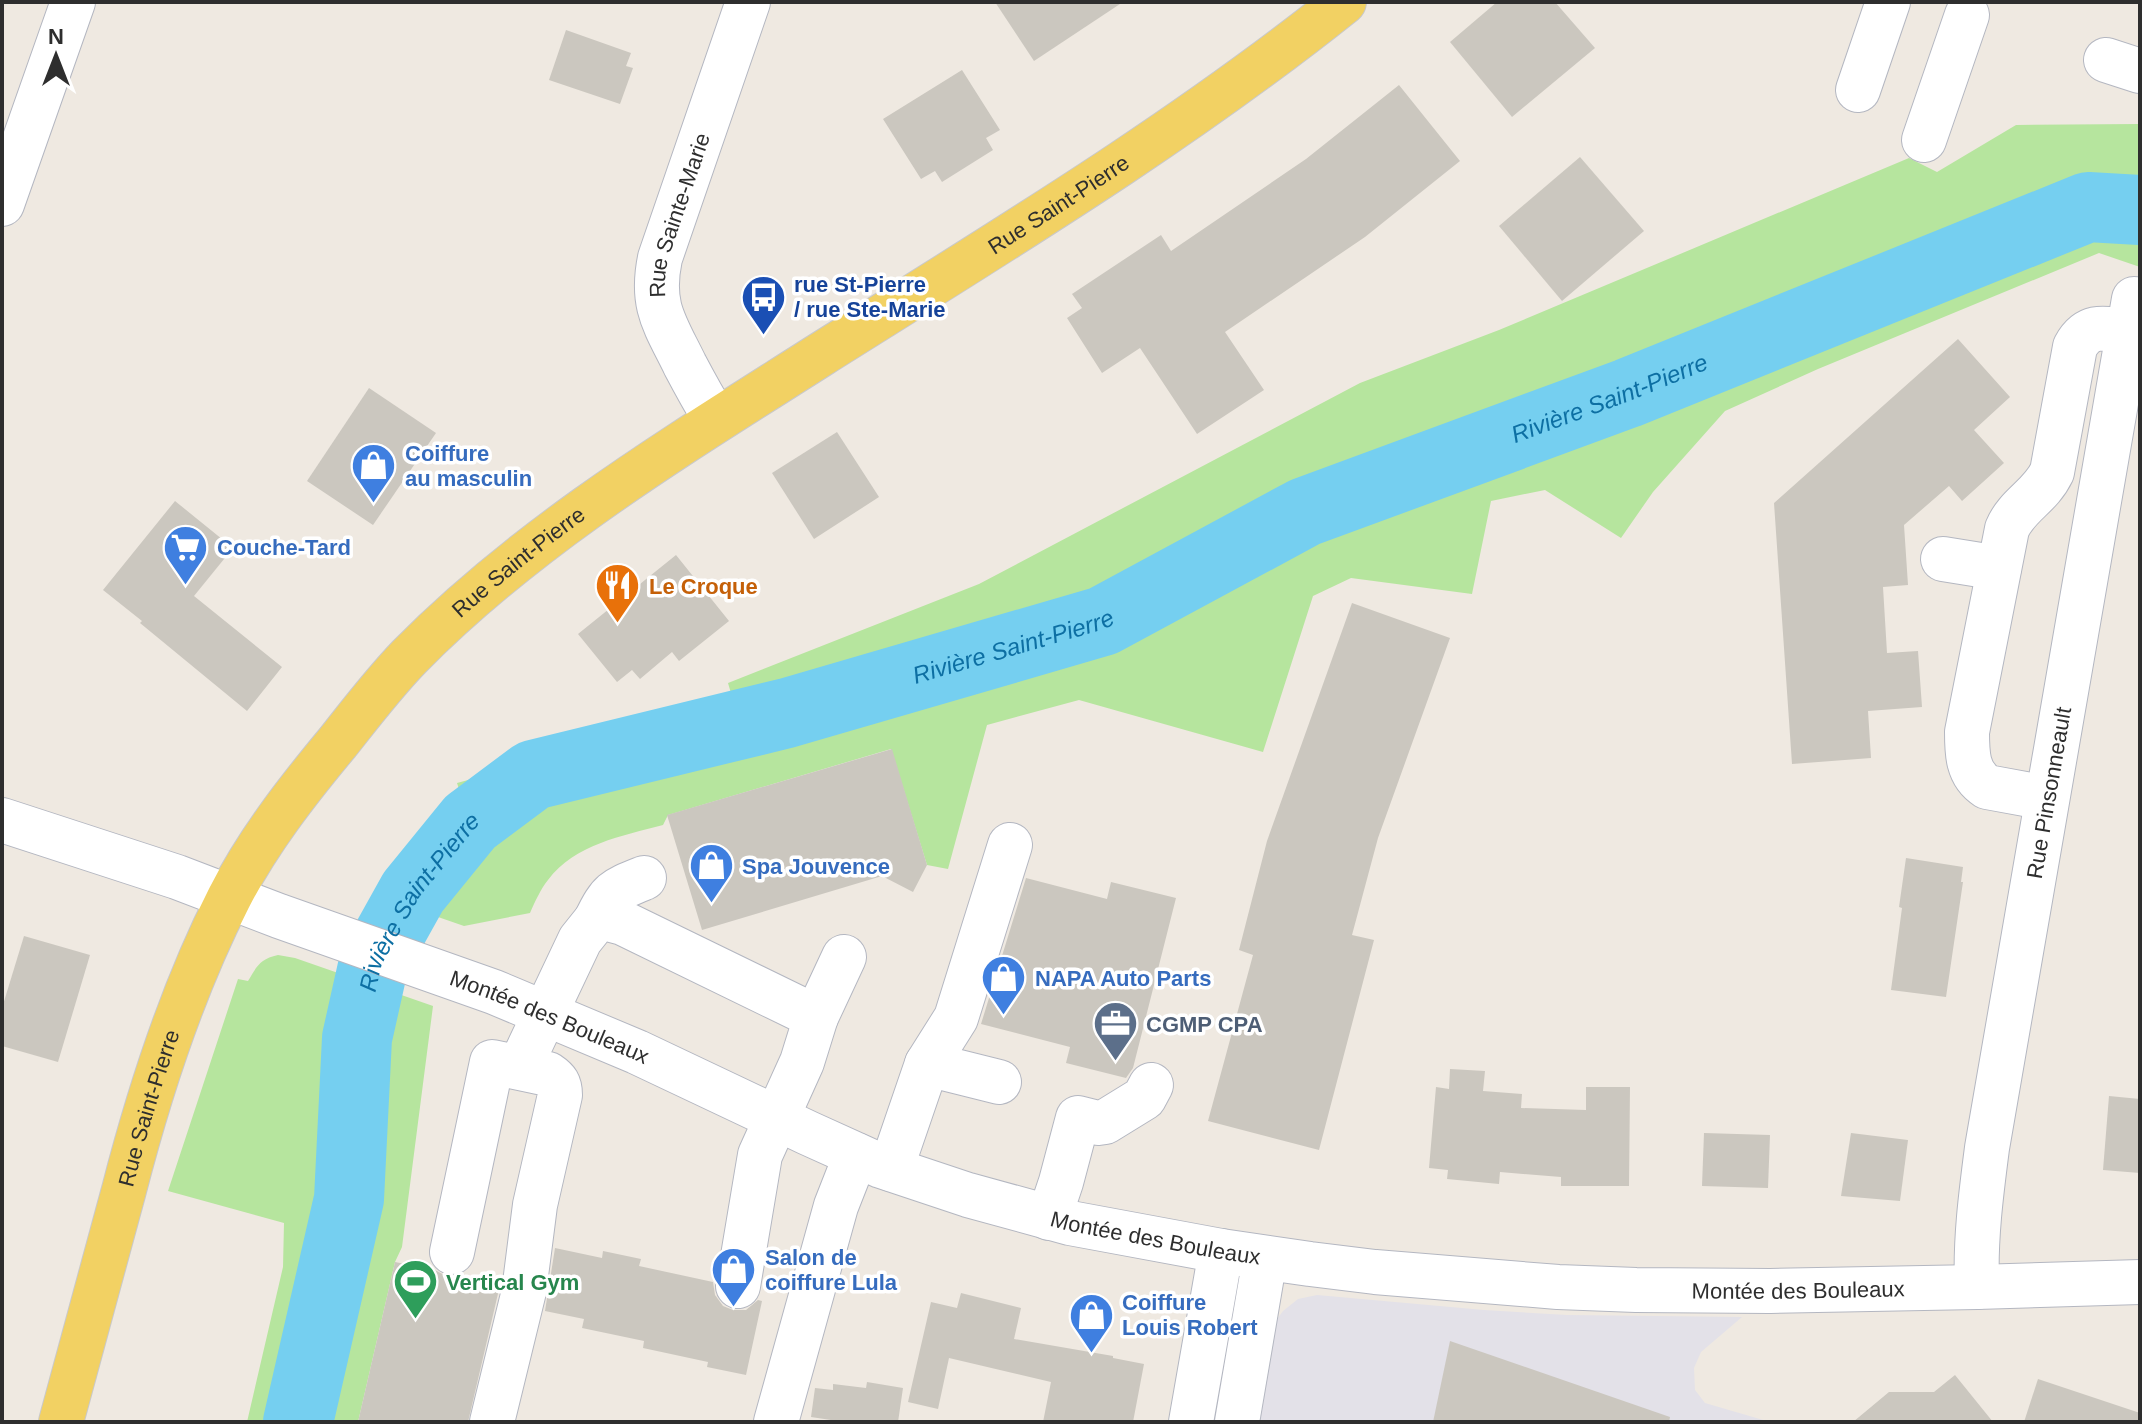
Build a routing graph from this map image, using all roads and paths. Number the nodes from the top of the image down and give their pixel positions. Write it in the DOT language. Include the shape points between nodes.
graph roads {
  1 [pos="73,2"];
  2 [pos="748,2"];
  3 [pos="1344,2"];
  4 [pos="1888,2"];
  5 [pos="1967,15"];
  6 [pos="1858,90"];
  7 [pos="1924,140"];
  8 [pos="2,204"];
  9 [pos="716,420"];
  10 [pos="1943,559"];
  11 [pos="1999,568"];
  12 [pos="2047,798"];
  13 [pos="2,820"];
  14 [pos="1010,845"];
  15 [pos="644,878"];
  16 [pos="229,897"];
  17 [pos="596,920"];
  18 [pos="844,957"];
  19 [pos="546,1012"];
  20 [pos="816,1017"];
  21 [pos="927,1064"];
  22 [pos="523,1068"];
  23 [pos="999,1082"];
  24 [pos="1151,1085"];
  25 [pos="776,1118"];
  26 [pos="874,1162"];
  27 [pos="1049,1218"];
  28 [pos="1221,1251"];
  29 [pos="452,1252"];
  30 [pos="1265,1258"];
  31 [pos="2140,1282"];
  32 [pos="738,1286"];
  33 [pos="1977,1287"];
  34 [pos="61,1422"];
  35 [pos="492,1422"];
  36 [pos="776,1422"];
  37 [pos="1191,1422"];
  38 [pos="1237,1422"];
  1 -- 8 [label="street"];
  2 -- 9 [label="street, Rue Sainte-Marie" via="656,274 664,325"];
  3 -- 9 [label="main road, Rue Saint-Pierre" via="1241,82 1105,175"];
  4 -- 6 [label="street"];
  5 -- 7 [label="street"];
  9 -- 16 [label="main road, Rue Saint-Pierre" via="545,539 411,655 300,788"];
  10 -- 11 [label="street"];
  11 -- 12 [label="street" via="1967,753 1971,769 1987,787"];
  11 -- 12 [label="street, Rue Pinsonneault" via="2011,519 2052,472 2075,347 2089,330 2131,316"];
  12 -- 33 [label="street, Rue Pinsonneault" via="1987,1148"];
  13 -- 16 [label="street, Montée des Bouleaux"];
  14 -- 21 [label="street" via="956,1018"];
  15 -- 17 [label="street" via="616,889"];
  16 -- 19 [label="street, Montée des Bouleaux"];
  16 -- 34 [label="main road, Rue Saint-Pierre" via="163,1056"];
  17 -- 19 [label="street" via="580,940"];
  17 -- 20 [label="street" via="623,923"];
  18 -- 20 [label="street"];
  19 -- 22 [label="street"];
  19 -- 25 [label="street, Montée des Bouleaux"];
  20 -- 25 [label="street"];
  21 -- 23 [label="street"];
  21 -- 26 [label="street"];
  22 -- 29 [label="street" via="492,1062"];
  22 -- 35 [label="street" via="556,1079 560,1095 535,1205 524,1291"];
  24 -- 27 [label="street" via="1144,1098 1105,1122 1078,1118"];
  25 -- 26 [label="street, Montée des Bouleaux"];
  25 -- 32 [label="street" via="760,1155"];
  26 -- 27 [label="street, Montée des Bouleaux"];
  26 -- 36 [label="street" via="836,1206"];
  27 -- 28 [label="street, Montée des Bouleaux"];
  28 -- 30 [label="street, Montée des Bouleaux"];
  28 -- 37 [label="street"];
  30 -- 33 [label="street, Montée des Bouleaux" via="1581,1288"];
  30 -- 38 [label="street"];
  31 -- 33 [label="street, Montée des Bouleaux"];
}
